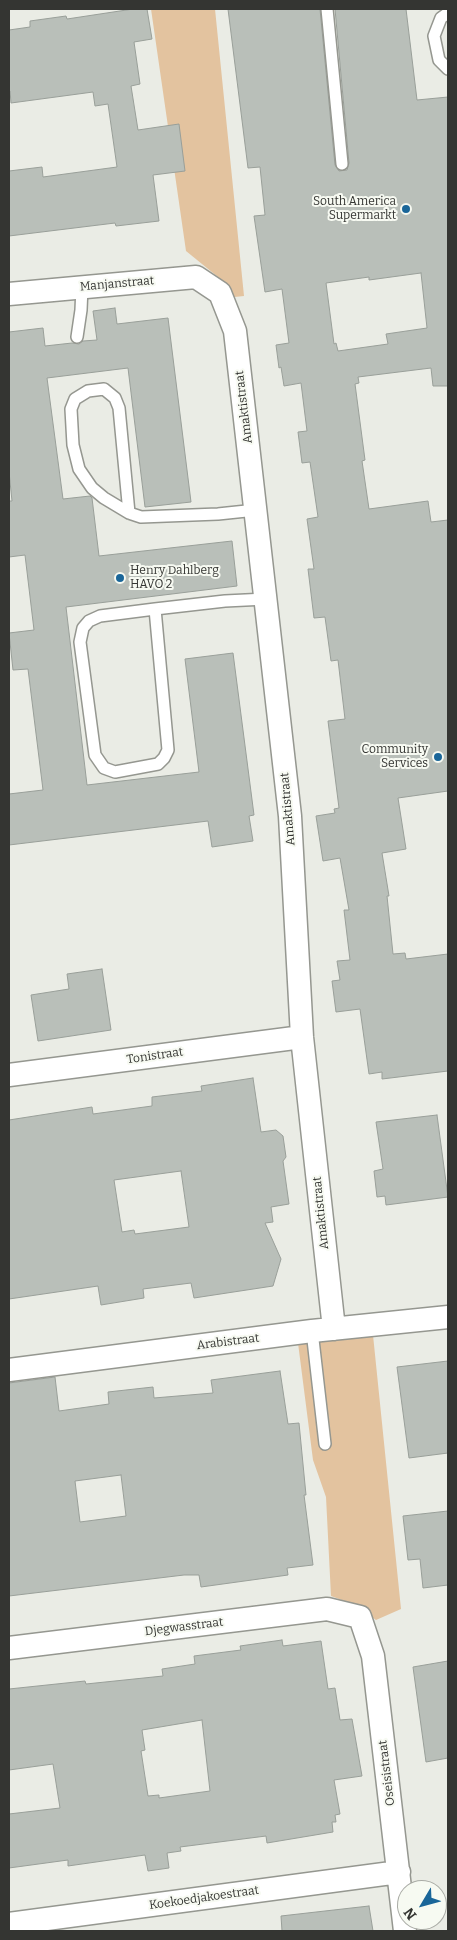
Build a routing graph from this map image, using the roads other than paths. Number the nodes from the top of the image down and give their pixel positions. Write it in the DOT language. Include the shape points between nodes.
graph roads {
  1 [pos="327,9"];
  2 [pos="448,13"];
  3 [pos="448,69"];
  4 [pos="342,164"];
  5 [pos="82,287"];
  6 [pos="220,293"];
  7 [pos="9,294"];
  8 [pos="77,337"];
  9 [pos="256,510"];
  10 [pos="129,513"];
  11 [pos="266,599"];
  12 [pos="155,609"];
  13 [pos="302,1037"];
  14 [pos="9,1075"];
  15 [pos="448,1317"];
  16 [pos="334,1329"];
  17 [pos="312,1332"];
  18 [pos="9,1370"];
  19 [pos="325,1444"];
  20 [pos="360,1617"];
  21 [pos="9,1648"];
  22 [pos="399,1872"];
  23 [pos="9,1924"];
  24 [pos="405,1931"];
  1 -- 4 [label="lane"];
  2 -- 3 [label="lane" via="441,18 434,36 439,60"];
  5 -- 6 [label="street, Manjanstraat" via="196,277"];
  5 -- 7 [label="street, Manjanstraat"];
  5 -- 8 [label="lane"];
  6 -- 9 [label="street, Amaktistraat" via="235,331"];
  9 -- 10 [label="lane" via="141,517"];
  9 -- 11 [label="street, Amaktistraat"];
  10 -- 10 [label="lane" via="92,488 79,469 73,444 71,409 75,399 88,391 104,389 115,398 119,408"];
  11 -- 12 [label="lane"];
  11 -- 13 [label="street, Amaktistraat" via="290,816"];
  12 -- 12 [label="lane" via="100,616 83,628 80,642 95,755 104,768 115,772 158,764 168,750"];
  13 -- 14 [label="street, Tonistraat"];
  13 -- 16 [label="street, Amaktistraat"];
  15 -- 16 [label="street, Arabistraat"];
  16 -- 17 [label="street, Arabistraat"];
  17 -- 18 [label="street, Arabistraat"];
  17 -- 19 [label="lane"];
  20 -- 21 [label="street, Djegwasstraat" via="327,1609"];
  20 -- 22 [label="street, Oseisistraat" via="373,1656"];
  22 -- 23 [label="street, Koekoedjakoestraat"];
  22 -- 24 [label="street, Oseisistraat"];
}
